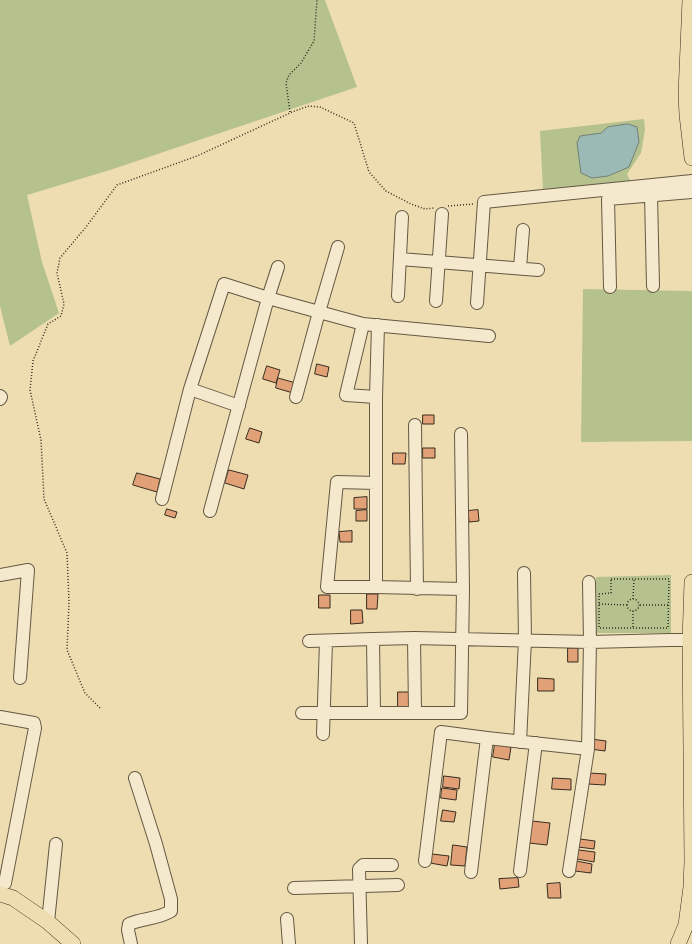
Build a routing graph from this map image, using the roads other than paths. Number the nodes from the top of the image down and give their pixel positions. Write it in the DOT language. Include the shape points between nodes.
graph roads {
  1 [pos="690,0"];
  2 [pos="692,158"];
  3 [pos="692,181"];
  4 [pos="692,192"];
  5 [pos="651,195"];
  6 [pos="443,209"];
  7 [pos="402,217"];
  8 [pos="523,230"];
  9 [pos="338,247"];
  10 [pos="400,259"];
  11 [pos="439,262"];
  12 [pos="480,265"];
  13 [pos="278,267"];
  14 [pos="520,268"];
  15 [pos="538,270"];
  16 [pos="652,286"];
  17 [pos="610,287"];
  18 [pos="398,296"];
  19 [pos="268,298"];
  20 [pos="436,301"];
  21 [pos="477,303"];
  22 [pos="319,312"];
  23 [pos="363,324"];
  24 [pos="378,325"];
  25 [pos="489,336"];
  26 [pos="190,389"];
  27 [pos="0,396"];
  28 [pos="296,397"];
  29 [pos="376,397"];
  30 [pos="0,399"];
  31 [pos="240,406"];
  32 [pos="415,425"];
  33 [pos="461,434"];
  34 [pos="376,482"];
  35 [pos="162,499"];
  36 [pos="210,511"];
  37 [pos="524,573"];
  38 [pos="0,575"];
  39 [pos="589,582"];
  40 [pos="692,582"];
  41 [pos="376,587"];
  42 [pos="417,589"];
  43 [pos="463,589"];
  44 [pos="414,638"];
  45 [pos="373,639"];
  46 [pos="462,639"];
  47 [pos="526,640"];
  48 [pos="690,640"];
  49 [pos="309,641"];
  50 [pos="326,641"];
  51 [pos="590,642"];
  52 [pos="20,678"];
  53 [pos="415,712"];
  54 [pos="302,713"];
  55 [pos="324,713"];
  56 [pos="374,714"];
  57 [pos="0,717"];
  58 [pos="323,734"];
  59 [pos="487,738"];
  60 [pos="520,742"];
  61 [pos="536,744"];
  62 [pos="588,749"];
  63 [pos="135,778"];
  64 [pos="56,844"];
  65 [pos="425,861"];
  66 [pos="392,865"];
  67 [pos="520,871"];
  68 [pos="569,871"];
  69 [pos="471,872"];
  70 [pos="0,884"];
  71 [pos="398,885"];
  72 [pos="359,886"];
  73 [pos="294,888"];
  74 [pos="0,894"];
  75 [pos="287,919"];
  76 [pos="48,922"];
  77 [pos="73,944"];
  78 [pos="131,944"];
  79 [pos="289,944"];
  80 [pos="361,944"];
  81 [pos="678,944"];
  1 -- 2 [label="main road" via="686,94"];
  3 -- 12 [label="street" via="484,202"];
  4 -- 5 [label="street"];
  5 -- 16 [label="street"];
  5 -- 17 [label="street" via="608,199"];
  6 -- 11 [label="street"];
  7 -- 10 [label="street"];
  8 -- 14 [label="street"];
  9 -- 22 [label="street"];
  10 -- 11 [label="street"];
  10 -- 18 [label="street"];
  11 -- 12 [label="street"];
  11 -- 20 [label="street"];
  12 -- 14 [label="street"];
  12 -- 21 [label="street"];
  13 -- 19 [label="street"];
  14 -- 15 [label="street"];
  19 -- 22 [label="street"];
  19 -- 26 [label="street" via="224,284"];
  19 -- 31 [label="street"];
  22 -- 23 [label="street"];
  22 -- 28 [label="street"];
  23 -- 24 [label="street"];
  23 -- 29 [label="street" via="346,395"];
  24 -- 25 [label="street"];
  24 -- 29 [label="street"];
  26 -- 31 [label="street"];
  26 -- 35 [label="street"];
  27 -- 30 [label="street"];
  29 -- 34 [label="street"];
  31 -- 36 [label="street"];
  32 -- 42 [label="street"];
  33 -- 43 [label="street"];
  34 -- 41 [label="street"];
  34 -- 41 [label="street" via="337,482 327,587"];
  37 -- 47 [label="street"];
  38 -- 52 [label="street" via="28,570"];
  39 -- 51 [label="street"];
  40 -- 48 [label="main road"];
  41 -- 42 [label="street"];
  42 -- 43 [label="street"];
  43 -- 46 [label="street"];
  44 -- 45 [label="street"];
  44 -- 46 [label="street"];
  44 -- 53 [label="street"];
  45 -- 50 [label="street"];
  45 -- 56 [label="street"];
  46 -- 47 [label="street"];
  46 -- 53 [label="street" via="461,713"];
  47 -- 51 [label="street"];
  47 -- 60 [label="street"];
  48 -- 51 [label="street"];
  48 -- 81 [label="main road" via="691,887 686,925"];
  49 -- 50 [label="street"];
  50 -- 55 [label="street"];
  51 -- 62 [label="street"];
  53 -- 56 [label="street"];
  54 -- 55 [label="street"];
  55 -- 56 [label="street"];
  55 -- 58 [label="street"];
  57 -- 70 [label="street" via="28,721 34,723 35,728 5,883"];
  59 -- 60 [label="street"];
  59 -- 65 [label="street" via="441,732"];
  59 -- 69 [label="street"];
  60 -- 61 [label="street"];
  61 -- 62 [label="street"];
  61 -- 67 [label="street"];
  62 -- 68 [label="street"];
  63 -- 78 [label="street" via="172,905 171,911 165,915 129,924"];
  64 -- 76 [label="street"];
  66 -- 72 [label="street" via="363,865 359,869"];
  71 -- 72 [label="street"];
  72 -- 73 [label="street"];
  72 -- 80 [label="street"];
  74 -- 76 [label="main road" via="13,898"];
  75 -- 79 [label="street"];
  76 -- 77 [label="main road"];
}
